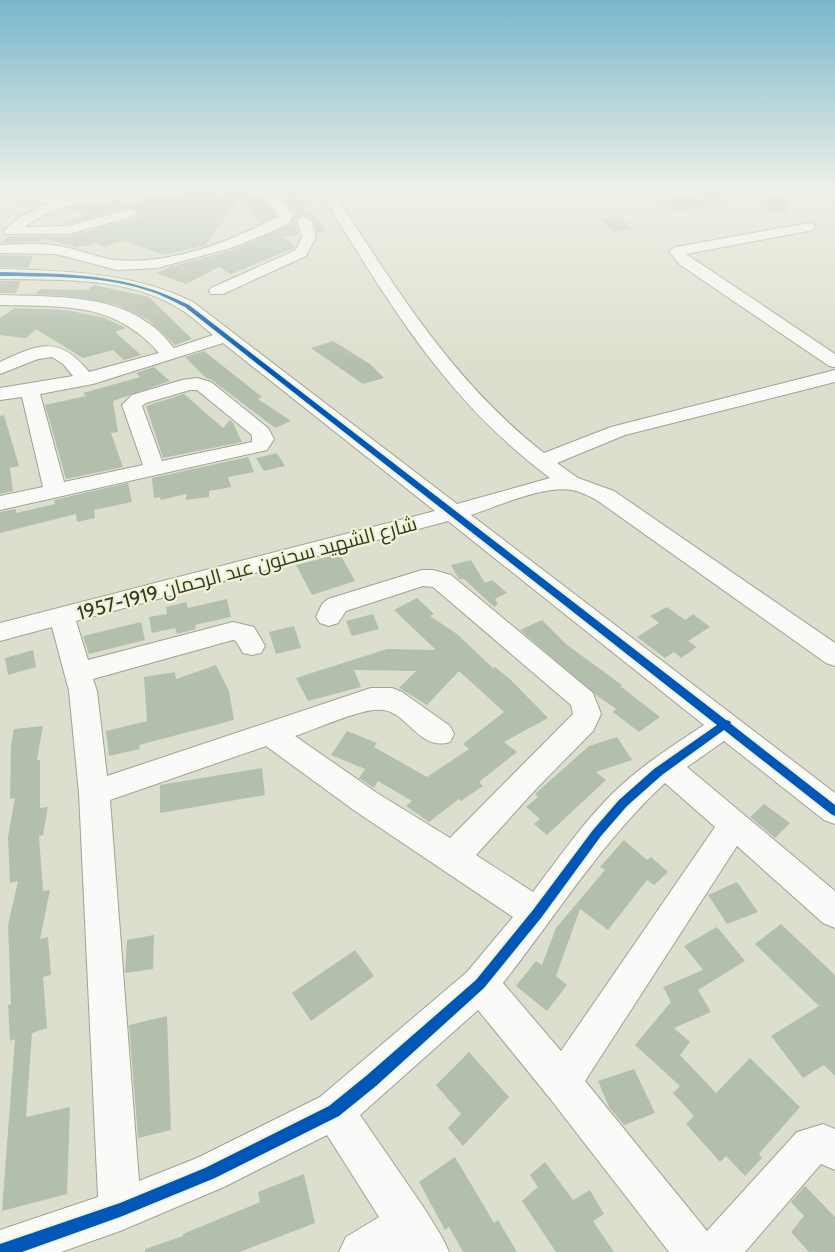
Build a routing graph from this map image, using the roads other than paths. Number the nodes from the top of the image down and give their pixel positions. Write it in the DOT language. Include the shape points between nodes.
graph roads {
  1 [pos="212,248"];
  2 [pos="305,248"];
  3 [pos="363,248"];
  4 [pos="691,248"];
  5 [pos="0,249"];
  6 [pos="0,274"];
  7 [pos="217,291"];
  8 [pos="1,300"];
  9 [pos="226,336"];
  10 [pos="171,355"];
  11 [pos="835,362"];
  12 [pos="0,369"];
  13 [pos="835,376"];
  14 [pos="86,380"];
  15 [pos="30,391"];
  16 [pos="0,394"];
  17 [pos="541,462"];
  18 [pos="154,468"];
  19 [pos="570,483"];
  20 [pos="55,490"];
  21 [pos="0,503"];
  22 [pos="453,513"];
  23 [pos="62,616"];
  24 [pos="329,617"];
  25 [pos="0,632"];
  26 [pos="252,646"];
  27 [pos="835,656"];
  28 [pos="78,673"];
  29 [pos="726,724"];
  30 [pos="271,734"];
  31 [pos="440,734"];
  32 [pos="667,767"];
  33 [pos="94,793"];
  34 [pos="835,811"];
  35 [pos="734,824"];
  36 [pos="453,857"];
  37 [pos="835,912"];
  38 [pos="537,914"];
  39 [pos="480,984"];
  40 [pos="562,1082"];
  41 [pos="334,1111"];
  42 [pos="835,1150"];
  43 [pos="120,1210"];
  44 [pos="418,1238"];
  45 [pos="0,1252"];
  46 [pos="361,1252"];
  47 [pos="696,1252"];
  48 [pos="717,1252"];
  1 -- 5 [label="street" via="157,264 120,266 62,251"];
  2 -- 7 [label="street"];
  3 -- 17 [label="street" via="434,354 469,396"];
  4 -- 11 [label="street" via="676,251 684,261"];
  6 -- 9 [label="street" via="102,280 151,289 188,306"];
  8 -- 10 [label="street" via="71,304 114,312 146,328"];
  9 -- 10 [label="street"];
  9 -- 22 [label="street"];
  10 -- 14 [label="street"];
  12 -- 14 [label="street" via="52,351 62,354"];
  13 -- 17 [label="street" via="618,431"];
  14 -- 15 [label="street"];
  15 -- 16 [label="street"];
  15 -- 20 [label="street"];
  17 -- 19 [label="street"];
  18 -- 18 [label="street" via="260,446 264,439 261,432 204,386 189,384 139,399 132,405"];
  18 -- 20 [label="street"];
  19 -- 22 [label="street, شارع الشهيد سحنون عبد الرحمان 1919-1957" via="544,485"];
  19 -- 27 [label="street, شارع الشهيد سحنون عبد الرحمان 1919-1957" via="606,496"];
  20 -- 21 [label="street"];
  22 -- 23 [label="street, شارع الشهيد سحنون عبد الرحمان 1919-1957"];
  22 -- 29 [label="street"];
  23 -- 25 [label="street, شارع الشهيد سحنون عبد الرحمان 1919-1957"];
  23 -- 28 [label="street"];
  24 -- 36 [label="street" via="337,604 433,578 442,581 583,700 587,714 583,723"];
  26 -- 28 [label="street" via="245,633 233,631"];
  28 -- 33 [label="street"];
  29 -- 32 [label="street"];
  29 -- 34 [label="street"];
  30 -- 31 [label="street" via="382,697 392,699"];
  30 -- 33 [label="street"];
  30 -- 36 [label="street" via="366,802"];
  32 -- 35 [label="street"];
  32 -- 38 [label="street" via="623,803"];
  33 -- 43 [label="street"];
  35 -- 37 [label="street"];
  35 -- 40 [label="street"];
  36 -- 38 [label="street"];
  38 -- 39 [label="street"];
  39 -- 40 [label="street"];
  39 -- 41 [label="street"];
  40 -- 47 [label="street"];
  41 -- 43 [label="street" via="210,1173"];
  41 -- 44 [label="street"];
  42 -- 48 [label="street" via="823,1144 811,1146"];
  43 -- 45 [label="street"];
  44 -- 46 [label="street"];
}
